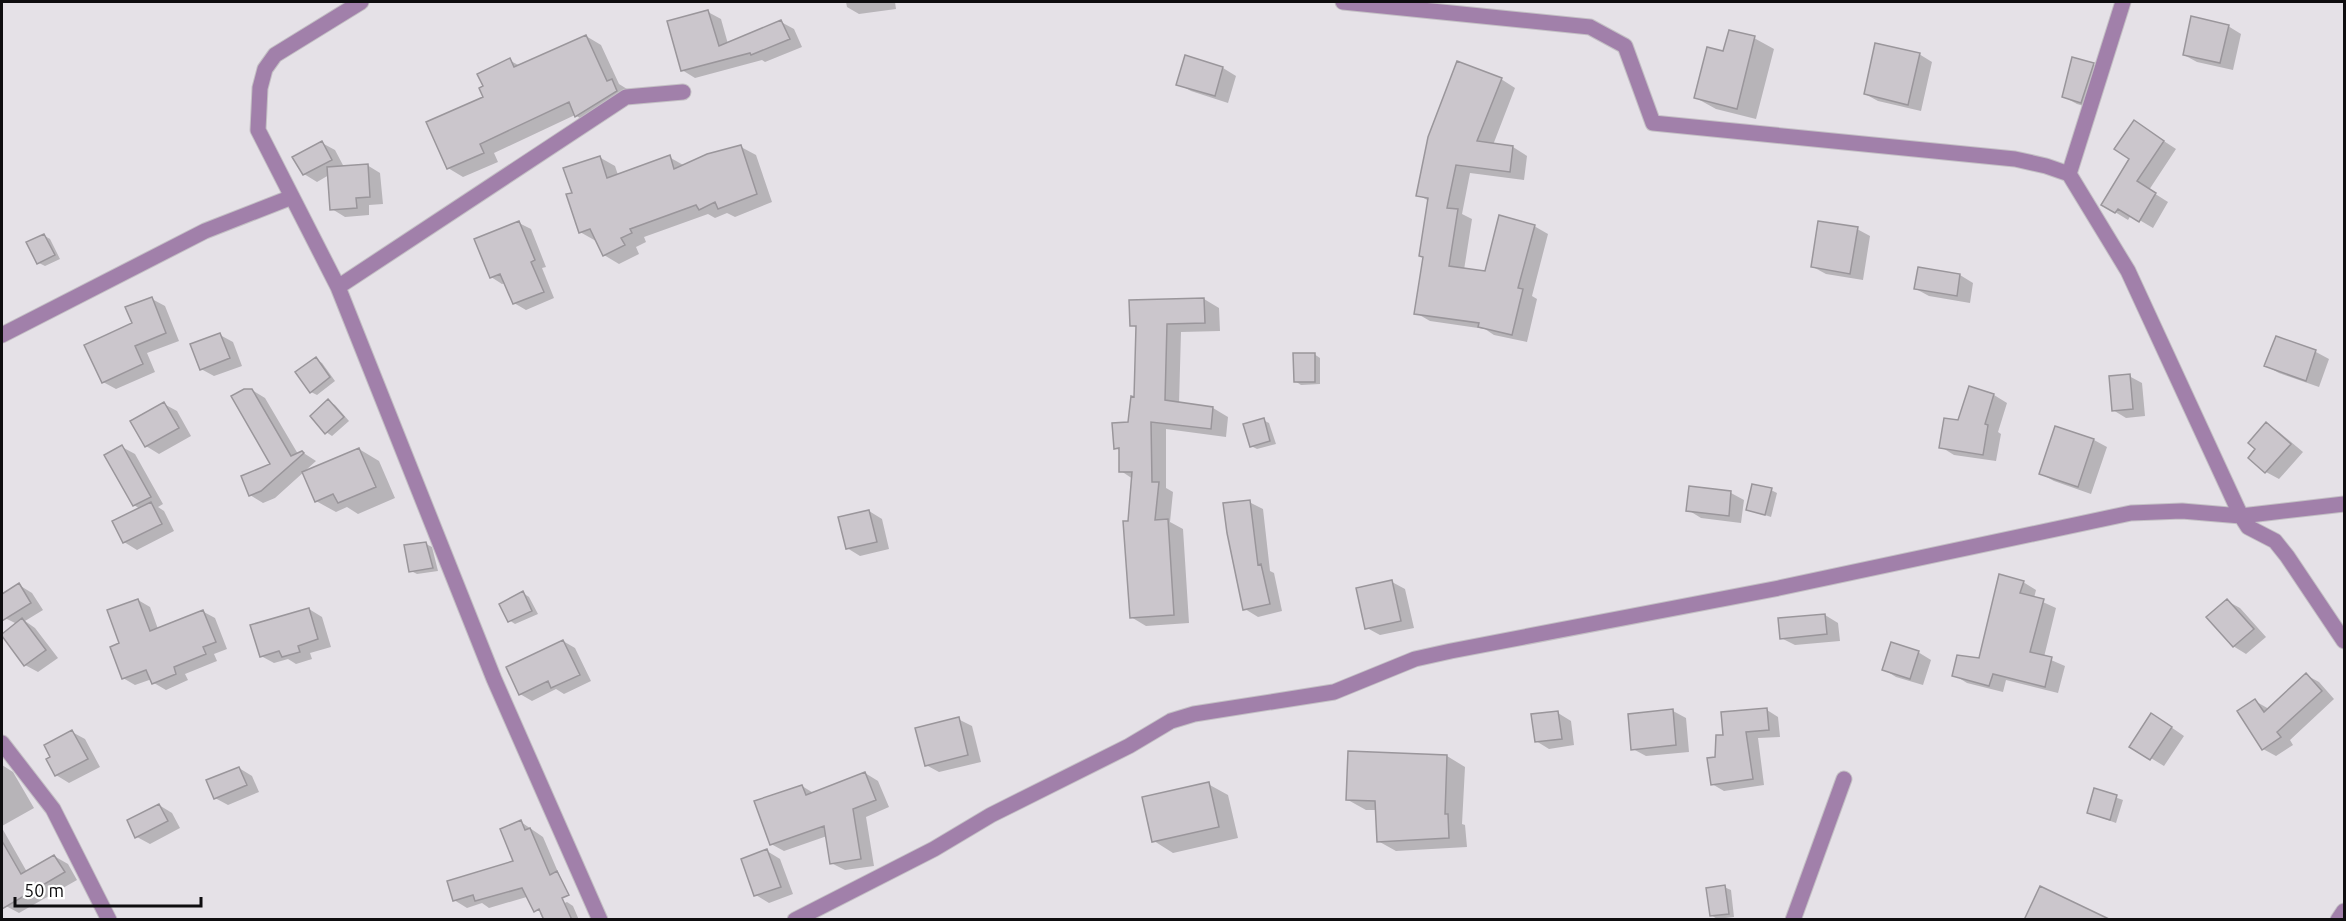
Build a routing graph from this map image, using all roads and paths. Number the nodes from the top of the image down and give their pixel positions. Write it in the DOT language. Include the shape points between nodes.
graph roads {
  1 [pos="361,2"];
  2 [pos="1343,2"];
  3 [pos="2123,2"];
  4 [pos="683,92"];
  5 [pos="2069,174"];
  6 [pos="292,197"];
  7 [pos="338,287"];
  8 [pos="2,335"];
  9 [pos="2344,504"];
  10 [pos="2241,516"];
  11 [pos="2344,641"];
  12 [pos="2,743"];
  13 [pos="1844,779"];
  14 [pos="2344,910"];
  15 [pos="109,920"];
  16 [pos="600,920"];
  17 [pos="795,920"];
  18 [pos="1794,920"];
  19 [pos="2338,920"];
  1 -- 6 [label="street" via="275,55 265,69 258,130"];
  2 -- 5 [label="street" via="1590,27 1625,46 1653,123 2015,159"];
  3 -- 5 [label="street"];
  4 -- 7 [label="street" via="626,97"];
  5 -- 10 [label="street" via="2128,271"];
  6 -- 7 [label="street"];
  6 -- 8 [label="street" via="205,231"];
  7 -- 16 [label="street" via="494,679"];
  9 -- 10 [label="street"];
  10 -- 11 [label="street" via="2248,527 2274,542 2287,556"];
  10 -- 17 [label="street" via="2182,511 2131,513 1779,588 1415,659 1334,692 1194,714 1171,721"];
  12 -- 15 [label="street" via="52,809"];
  13 -- 18 [label="street"];
  14 -- 19 [label="street"];
}
